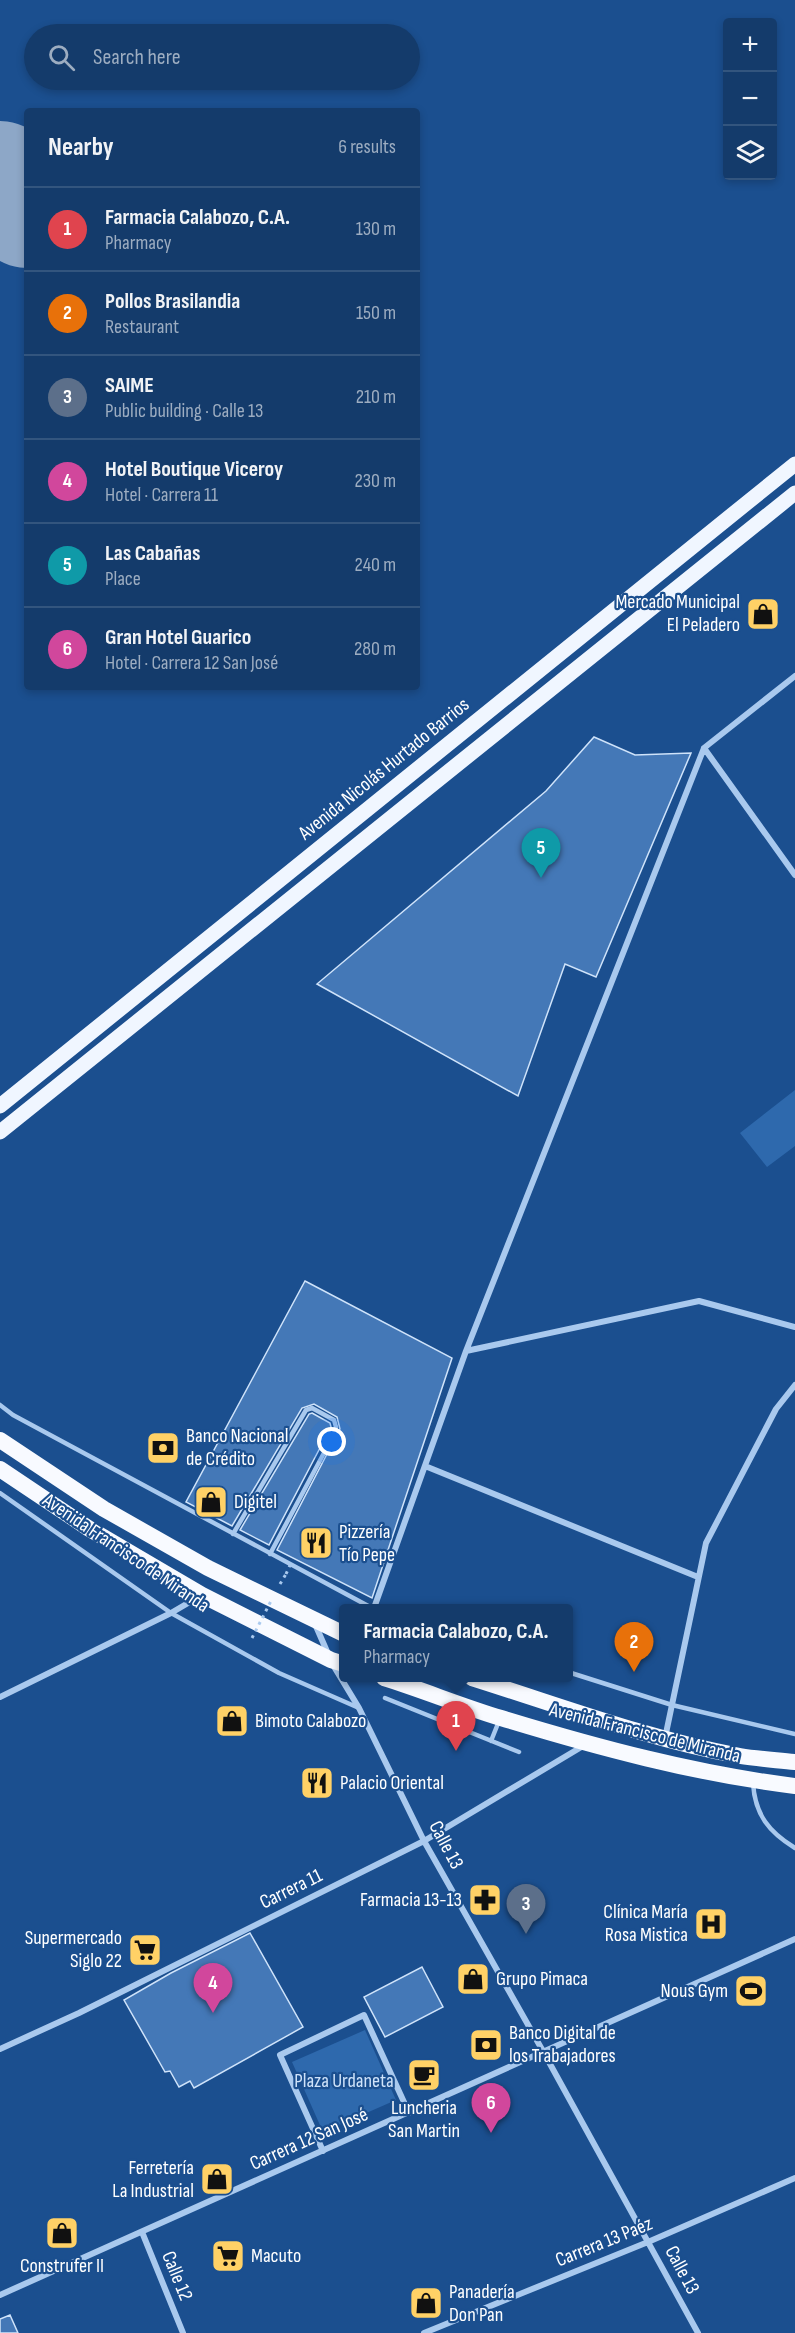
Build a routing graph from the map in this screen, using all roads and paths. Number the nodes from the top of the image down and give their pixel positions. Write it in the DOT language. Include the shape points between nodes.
graph roads {
  1 [pos="795,464"];
  2 [pos="795,493"];
  3 [pos="795,676"];
  4 [pos="704,748"];
  5 [pos="795,875"];
  6 [pos="0,1106"];
  7 [pos="0,1132"];
  8 [pos="795,1328"];
  9 [pos="466,1352"];
  10 [pos="795,1385"];
  11 [pos="0,1405"];
  12 [pos="0,1440"];
  13 [pos="425,1466"];
  14 [pos="0,1469"];
  15 [pos="0,1493"];
  16 [pos="233,1534"];
  17 [pos="270,1554"];
  18 [pos="291,1563"];
  19 [pos="286,1574"];
  20 [pos="698,1577"];
  21 [pos="202,1595"];
  22 [pos="272,1599"];
  23 [pos="365,1604"];
  24 [pos="374,1604"];
  25 [pos="171,1613"];
  26 [pos="314,1621"];
  27 [pos="339,1632"];
  28 [pos="252,1638"];
  29 [pos="337,1662"];
  30 [pos="573,1674"];
  31 [pos="347,1682"];
  32 [pos="397,1682"];
  33 [pos="487,1682"];
  34 [pos="418,1690"];
  35 [pos="0,1697"];
  36 [pos="385,1698"];
  37 [pos="672,1706"];
  38 [pos="359,1708"];
  39 [pos="412,1708"];
  40 [pos="500,1718"];
  41 [pos="629,1729"];
  42 [pos="795,1734"];
  43 [pos="665,1739"];
  44 [pos="491,1741"];
  45 [pos="589,1743"];
  46 [pos="623,1751"];
  47 [pos="519,1752"];
  48 [pos="795,1762"];
  49 [pos="753,1780"];
  50 [pos="795,1786"];
  51 [pos="424,1841"];
  52 [pos="795,1848"];
  53 [pos="795,1939"];
  54 [pos="0,2049"];
  55 [pos="544,2053"];
  56 [pos="409,2113"];
  57 [pos="323,2151"];
  58 [pos="795,2178"];
  59 [pos="142,2232"];
  60 [pos="648,2242"];
  61 [pos="0,2295"];
  62 [pos="183,2333"];
  63 [pos="424,2333"];
  64 [pos="698,2333"];
  1 -- 6 [label="main road, Avenida Nicolás Hurtado Barrios"];
  2 -- 7 [label="main road"];
  3 -- 4 [label="street"];
  4 -- 5 [label="street"];
  4 -- 9 [label="street"];
  8 -- 9 [label="street" via="699,1300"];
  9 -- 13 [label="street"];
  10 -- 20 [label="street" via="776,1409 706,1543"];
  11 -- 16 [label="lane"];
  12 -- 26 [label="highway, Avenida Francisco de Miranda" via="104,1509 208,1568"];
  13 -- 20 [label="street"];
  13 -- 24 [label="street"];
  14 -- 21 [label="highway, Avenida Francisco de Miranda" via="88,1528"];
  15 -- 25 [label="lane, Avenida Francisco de Miranda"];
  16 -- 17 [label="lane"];
  16 -- 17 [label="lane" via="306,1410 312,1408 334,1420 336,1427"];
  17 -- 23 [label="lane"];
  18 -- 19 [label="path, bridge"];
  20 -- 37 [label="street"];
  21 -- 25 [label="street"];
  21 -- 29 [label="highway, Avenida Francisco de Miranda"];
  22 -- 28 [label="path, bridge"];
  25 -- 35 [label="street"];
  25 -- 38 [label="lane, Avenida Francisco de Miranda" via="279,1673"];
  26 -- 27 [label="highway, Avenida Francisco de Miranda"];
  26 -- 29 [label="street, Calle 13"];
  30 -- 37 [label="lane, Avenida Francisco de Miranda"];
  31 -- 38 [label="street, Calle 13"];
  32 -- 34 [label="highway, Avenida Francisco de Miranda"];
  33 -- 41 [label="highway, Avenida Francisco de Miranda"];
  34 -- 39 [label="lane"];
  34 -- 40 [label="highway, Avenida Francisco de Miranda"];
  36 -- 39 [label="lane"];
  37 -- 42 [label="lane, Avenida Francisco de Miranda"];
  37 -- 43 [label="street"];
  38 -- 51 [label="street, Calle 13"];
  39 -- 44 [label="lane"];
  40 -- 44 [label="lane"];
  40 -- 45 [label="highway, Avenida Francisco de Miranda"];
  41 -- 43 [label="highway, Avenida Francisco de Miranda"];
  41 -- 46 [label="highway"];
  43 -- 48 [label="highway, Avenida Francisco de Miranda" via="742,1756"];
  44 -- 47 [label="lane"];
  45 -- 46 [label="highway, Avenida Francisco de Miranda"];
  45 -- 51 [label="street, Carrera 11"];
  46 -- 49 [label="highway, Avenida Francisco de Miranda"];
  49 -- 50 [label="highway, Avenida Francisco de Miranda"];
  49 -- 52 [label="lane" via="761,1817 772,1833"];
  51 -- 54 [label="street, Carrera 11"];
  51 -- 55 [label="street, Calle 13"];
  53 -- 55 [label="street, Carrera 12 San José"];
  55 -- 56 [label="street, Carrera 12 San José"];
  55 -- 60 [label="street, Calle 13"];
  56 -- 57 [label="street, Carrera 12 San José"];
  56 -- 57 [label="street" via="364,2015 280,2055"];
  57 -- 59 [label="street, Carrera 12 San José"];
  58 -- 60 [label="street, Carrera 13 Paéz"];
  59 -- 61 [label="street, Carrera 12 San José"];
  59 -- 62 [label="street, Calle 12"];
  60 -- 63 [label="street, Carrera 13 Paéz"];
  60 -- 64 [label="street, Calle 13"];
}
